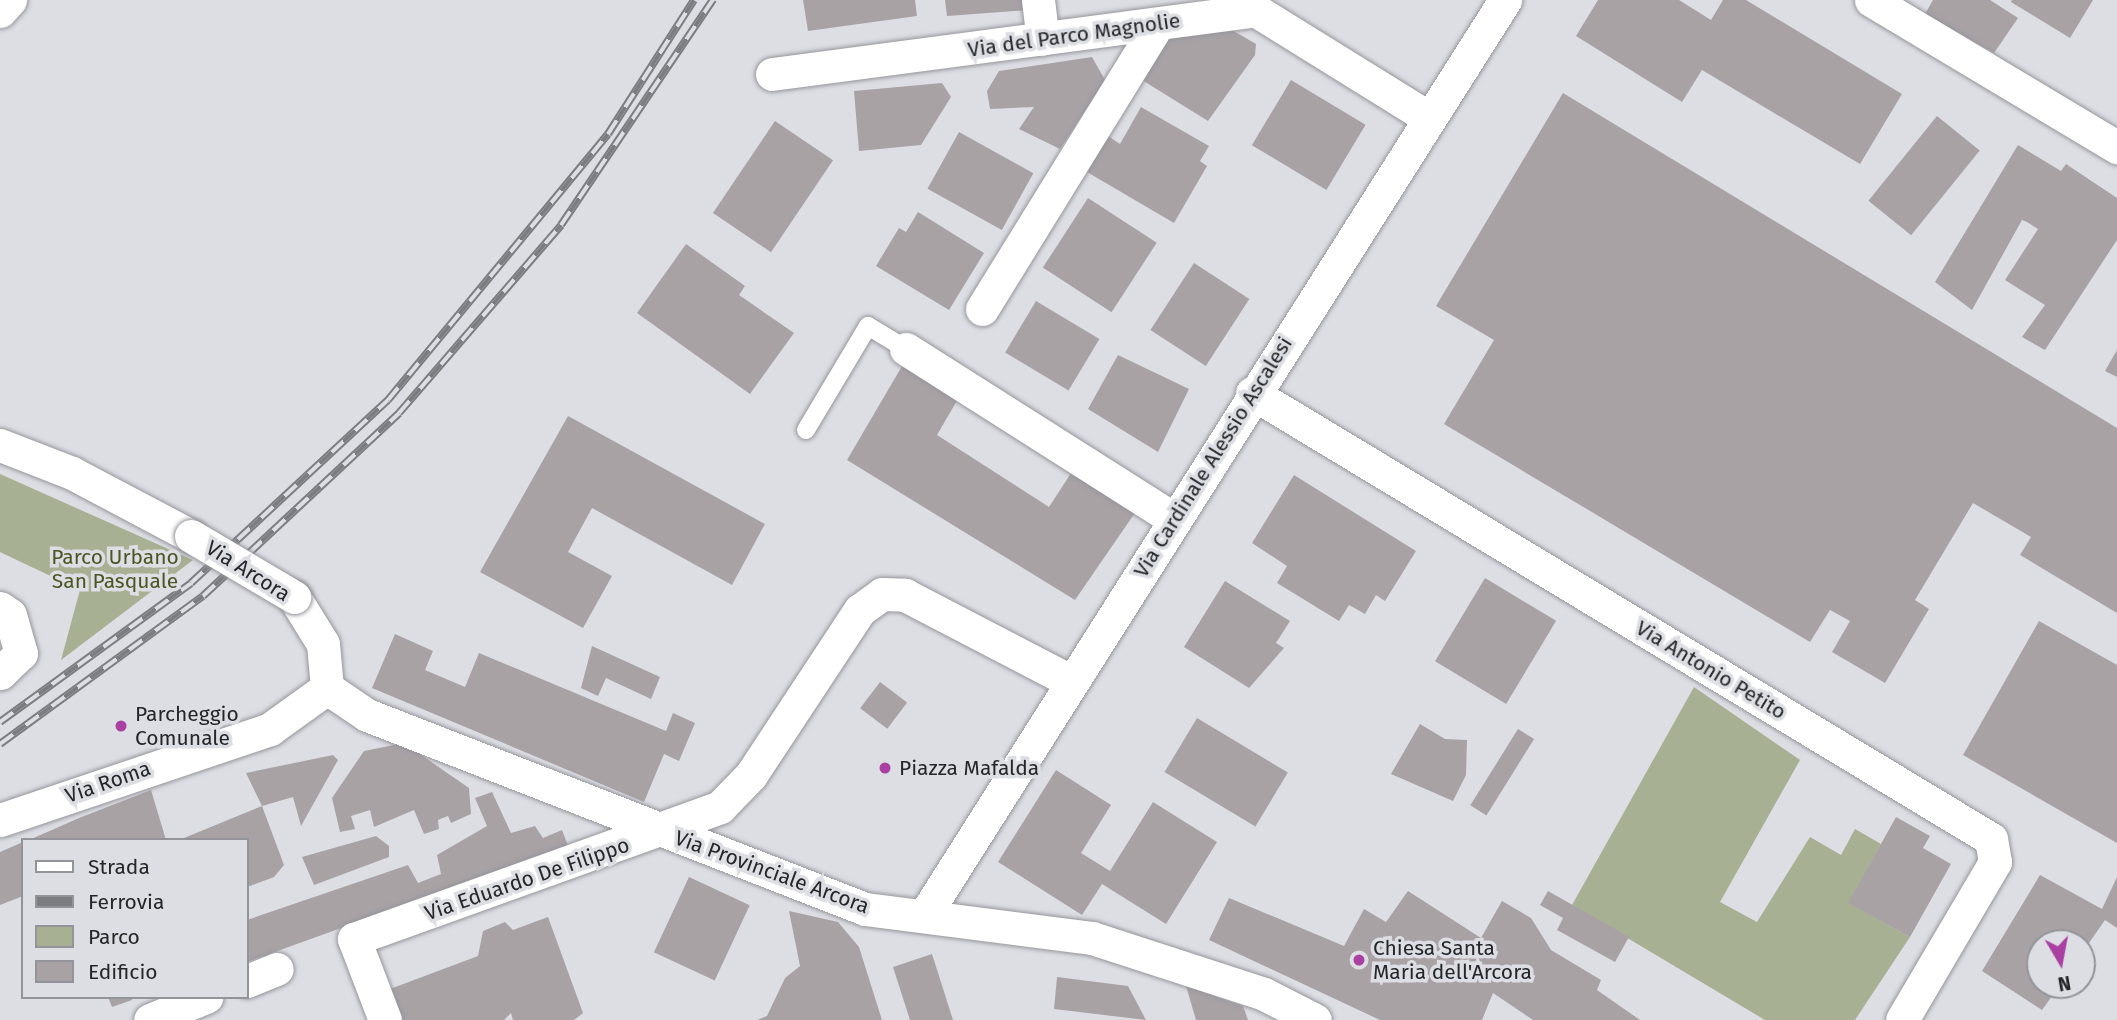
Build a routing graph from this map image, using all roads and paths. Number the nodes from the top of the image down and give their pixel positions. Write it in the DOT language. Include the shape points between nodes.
graph roads {
  1 [pos="10,0"];
  2 [pos="1038,0"];
  3 [pos="1505,0"];
  4 [pos="1871,0"];
  5 [pos="0,11"];
  6 [pos="1158,24"];
  7 [pos="1043,39"];
  8 [pos="772,74"];
  9 [pos="1429,118"];
  10 [pos="2117,147"];
  11 [pos="982,309"];
  12 [pos="906,349"];
  13 [pos="1252,393"];
  14 [pos="806,430"];
  15 [pos="0,445"];
  16 [pos="1174,519"];
  17 [pos="0,608"];
  18 [pos="0,673"];
  19 [pos="1072,682"];
  20 [pos="327,688"];
  21 [pos="0,820"];
  22 [pos="662,832"];
  23 [pos="924,916"];
  24 [pos="277,969"];
  25 [pos="248,981"];
  26 [pos="201,999"];
  27 [pos="1268,1007"];
  28 [pos="150,1020"];
  29 [pos="385,1020"];
  30 [pos="1315,1020"];
  31 [pos="1902,1020"];
  1 -- 5 [label="street"];
  2 -- 7 [label="street"];
  3 -- 9 [label="street, Via Cardinale Alessio Ascalesi"];
  4 -- 10 [label="street"];
  6 -- 7 [label="street, Via del Parco Magnolie"];
  6 -- 9 [label="street, Via del Parco Magnolie" via="1255,10"];
  6 -- 11 [label="street"];
  7 -- 8 [label="street, Via del Parco Magnolie"];
  9 -- 13 [label="street, Via Cardinale Alessio Ascalesi"];
  12 -- 14 [label="lane" via="868,326"];
  12 -- 16 [label="street"];
  13 -- 16 [label="street, Via Cardinale Alessio Ascalesi"];
  13 -- 31 [label="street, Via Antonio Petito" via="1991,839 1994,862"];
  15 -- 20 [label="street, Via Arcora, bridge" via="72,473 294,597 323,644"];
  16 -- 19 [label="street, Via Cardinale Alessio Ascalesi"];
  17 -- 18 [label="street" via="10,615 21,653"];
  19 -- 22 [label="street, Via Eduardo De Filippo" via="905,595 882,594 860,610 751,775 720,807"];
  19 -- 23 [label="street, Via Cardinale Alessio Ascalesi"];
  20 -- 21 [label="street, Via Roma" via="270,729"];
  20 -- 22 [label="street, Via Provinciale Arcora" via="367,715"];
  22 -- 23 [label="street, Via Provinciale Arcora" via="865,909"];
  22 -- 29 [label="street, Via Eduardo De Filippo" via="354,939"];
  23 -- 27 [label="street, Via Provinciale Arcora" via="1092,938"];
  24 -- 25 [label="street"];
  26 -- 28 [label="street"];
  27 -- 30 [label="street, Via Provinciale Arcora"];
}
